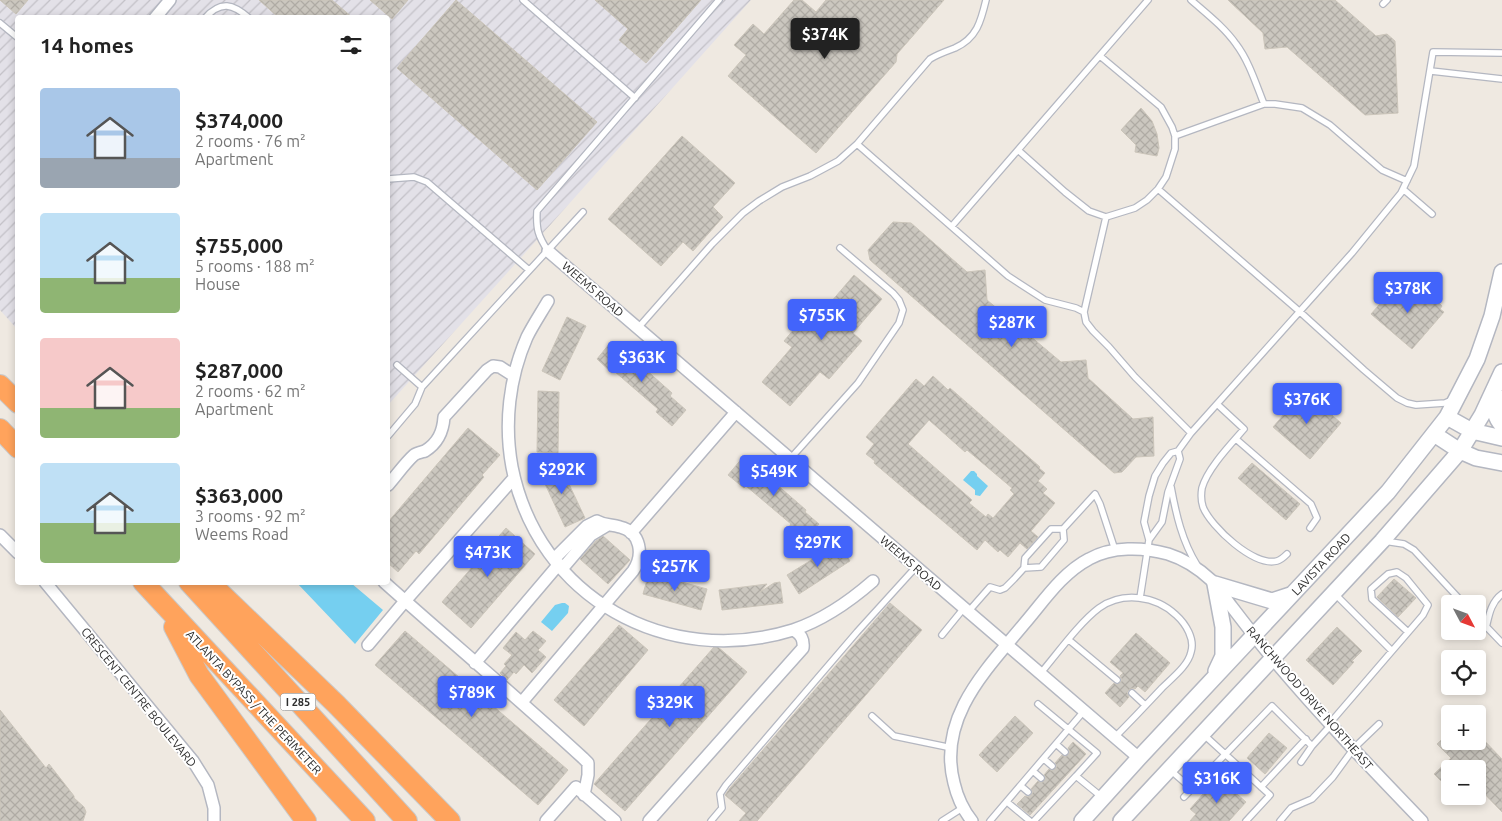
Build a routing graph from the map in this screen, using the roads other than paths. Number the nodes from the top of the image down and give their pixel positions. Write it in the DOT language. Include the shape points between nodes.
graph roads {
  1 [pos="170,0"];
  2 [pos="523,0"];
  3 [pos="719,0"];
  4 [pos="986,0"];
  5 [pos="1148,0"];
  6 [pos="1191,0"];
  7 [pos="158,15"];
  8 [pos="208,15"];
  9 [pos="245,15"];
  10 [pos="0,23"];
  11 [pos="15,36"];
  12 [pos="1502,53"];
  13 [pos="1100,56"];
  14 [pos="1430,71"];
  15 [pos="1502,79"];
  16 [pos="635,98"];
  17 [pos="1264,104"];
  18 [pos="1175,136"];
  19 [pos="857,144"];
  20 [pos="1018,150"];
  21 [pos="390,179"];
  22 [pos="1407,181"];
  23 [pos="1158,188"];
  24 [pos="1403,189"];
  25 [pos="584,212"];
  26 [pos="1432,214"];
  27 [pos="1106,217"];
  28 [pos="952,226"];
  29 [pos="840,248"];
  30 [pos="548,251"];
  31 [pos="529,270"];
  32 [pos="1502,272"];
  33 [pos="548,301"];
  34 [pos="1299,311"];
  35 [pos="1084,312"];
  36 [pos="638,328"];
  37 [pos="397,365"];
  38 [pos="1502,372"];
  39 [pos="514,376"];
  40 [pos="0,385"];
  41 [pos="422,387"];
  42 [pos="1495,389"];
  43 [pos="1458,396"];
  44 [pos="15,400"];
  45 [pos="1217,404"];
  46 [pos="736,412"];
  47 [pos="1448,418"];
  48 [pos="1502,425"];
  49 [pos="0,429"];
  50 [pos="1472,431"];
  51 [pos="1191,433"];
  52 [pos="390,434"];
  53 [pos="1434,434"];
  54 [pos="1502,438"];
  55 [pos="1236,439"];
  56 [pos="15,445"];
  57 [pos="1178,451"];
  58 [pos="1460,451"];
  59 [pos="790,459"];
  60 [pos="1502,463"];
  61 [pos="514,478"];
  62 [pos="390,484"];
  63 [pos="1170,484"];
  64 [pos="1310,528"];
  65 [pos="1063,529"];
  66 [pos="631,533"];
  67 [pos="0,534"];
  68 [pos="1382,541"];
  69 [pos="1148,545"];
  70 [pos="15,550"];
  71 [pos="1114,550"];
  72 [pos="1287,554"];
  73 [pos="558,564"];
  74 [pos="916,567"];
  75 [pos="1024,568"];
  76 [pos="1203,573"];
  77 [pos="873,581"];
  78 [pos="1215,584"];
  79 [pos="47,585"];
  80 [pos="146,585"];
  81 [pos="192,585"];
  82 [pos="212,585"];
  83 [pos="387,585"];
  84 [pos="1334,593"];
  85 [pos="1294,594"];
  86 [pos="1502,594"];
  87 [pos="1456,595"];
  88 [pos="1140,598"];
  89 [pos="160,600"];
  90 [pos="405,601"];
  91 [pos="605,606"];
  92 [pos="966,610"];
  93 [pos="1486,628"];
  94 [pos="794,630"];
  95 [pos="1408,632"];
  96 [pos="942,635"];
  97 [pos="1254,635"];
  98 [pos="1069,640"];
  99 [pos="1502,643"];
  100 [pos="1006,645"];
  101 [pos="368,646"];
  102 [pos="1392,651"];
  103 [pos="1272,658"];
  104 [pos="475,663"];
  105 [pos="1040,674"];
  106 [pos="1213,679"];
  107 [pos="1117,680"];
  108 [pos="1132,693"];
  109 [pos="522,702"];
  110 [pos="1038,704"];
  111 [pos="1146,705"];
  112 [pos="1084,711"];
  113 [pos="872,716"];
  114 [pos="1331,724"];
  115 [pos="1379,724"];
  116 [pos="1069,729"];
  117 [pos="1202,734"];
  118 [pos="1115,737"];
  119 [pos="1306,739"];
  120 [pos="1056,744"];
  121 [pos="1312,746"];
  122 [pos="952,748"];
  123 [pos="1354,748"];
  124 [pos="1065,752"];
  125 [pos="1225,754"];
  126 [pos="1139,758"];
  127 [pos="1044,759"];
  128 [pos="1301,762"];
  129 [pos="1078,763"];
  130 [pos="1052,766"];
  131 [pos="1083,768"];
  132 [pos="1169,770"];
  133 [pos="1033,771"];
  134 [pos="1076,776"];
  135 [pos="1041,778"];
  136 [pos="1065,778"];
  137 [pos="1070,782"];
  138 [pos="1021,786"];
  139 [pos="1261,787"];
  140 [pos="1192,789"];
  141 [pos="1028,792"];
  142 [pos="584,795"];
  143 [pos="1184,797"];
  144 [pos="1103,798"];
  145 [pos="1007,802"];
  146 [pos="964,807"];
  147 [pos="214,821"];
  148 [pos="306,821"];
  149 [pos="364,821"];
  150 [pos="407,821"];
  151 [pos="450,821"];
  152 [pos="546,821"];
  153 [pos="615,821"];
  154 [pos="649,821"];
  155 [pos="712,821"];
  156 [pos="942,821"];
  157 [pos="972,821"];
  158 [pos="990,821"];
  159 [pos="1030,821"];
  160 [pos="1034,821"];
  161 [pos="1082,821"];
  162 [pos="1121,821"];
  163 [pos="1246,821"];
  164 [pos="1280,821"];
  165 [pos="1422,821"];
  1 -- 7 [label="street"];
  2 -- 16 [label="lane"];
  3 -- 16 [label="lane"];
  4 -- 19 [label="lane" via="980,23 970,37 958,47 930,59"];
  5 -- 13 [label="lane"];
  6 -- 17 [label="lane" via="1237,45"];
  8 -- 9 [label="lane" via="222,6 233,6"];
  10 -- 11 [label="lane"];
  12 -- 14 [label="lane" via="1433,52"];
  13 -- 18 [label="lane" via="1161,107"];
  13 -- 20 [label="lane"];
  14 -- 15 [label="lane"];
  14 -- 22 [label="lane" via="1414,166"];
  16 -- 30 [label="lane" via="537,211 536,227"];
  17 -- 18 [label="lane"];
  17 -- 22 [label="lane" via="1302,108 1330,125 1382,170"];
  18 -- 23 [label="lane" via="1171,164"];
  19 -- 28 [label="lane"];
  19 -- 36 [label="lane" via="838,161 759,201 712,244"];
  20 -- 27 [label="lane" via="1089,211"];
  20 -- 28 [label="lane"];
  21 -- 31 [label="lane" via="414,177 427,182"];
  22 -- 24 [label="lane"];
  23 -- 27 [label="lane" via="1135,208"];
  23 -- 34 [label="lane"];
  24 -- 26 [label="lane"];
  24 -- 34 [label="lane" via="1352,253"];
  25 -- 30 [label="lane"];
  27 -- 35 [label="lane"];
  28 -- 35 [label="lane" via="1033,294"];
  29 -- 59 [label="lane" via="893,293 903,310 899,323 858,383"];
  30 -- 31 [label="lane"];
  30 -- 36 [label="street, WEEMS ROAD"];
  31 -- 41 [label="lane"];
  32 -- 43 [label="main road, LAVISTA ROAD" via="1492,316 1477,359"];
  33 -- 39 [label="street" via="528,337"];
  34 -- 43 [label="lane" via="1396,398 1416,405 1445,403"];
  34 -- 45 [label="lane"];
  35 -- 51 [label="lane" via="1093,331"];
  36 -- 46 [label="street, WEEMS ROAD"];
  37 -- 41 [label="lane"];
  38 -- 42 [label="main road"];
  39 -- 61 [label="street" via="508,437"];
  39 -- 62 [label="street" via="500,367 493,366 487,370 444,417 439,438 424,452 415,454"];
  40 -- 44 [label="highway"];
  41 -- 52 [label="lane" via="415,404"];
  42 -- 48 [label="main road" via="1494,409"];
  42 -- 50 [label="main road"];
  43 -- 47 [label="main road, LAVISTA ROAD"];
  45 -- 51 [label="lane"];
  45 -- 55 [label="lane" via="1244,428"];
  46 -- 59 [label="street, WEEMS ROAD"];
  46 -- 66 [label="street"];
  47 -- 50 [label="main road"];
  47 -- 53 [label="main road, LAVISTA ROAD"];
  49 -- 56 [label="highway"];
  50 -- 54 [label="main road"];
  50 -- 58 [label="main road"];
  51 -- 57 [label="lane"];
  53 -- 58 [label="main road"];
  53 -- 85 [label="main road, LAVISTA ROAD" via="1388,492"];
  55 -- 64 [label="lane" via="1311,504 1317,518"];
  55 -- 72 [label="lane" via="1208,475 1202,489 1204,508 1219,529 1257,558 1279,560"];
  57 -- 63 [label="lane" via="1180,459"];
  57 -- 69 [label="lane" via="1171,453 1155,476 1144,522"];
  58 -- 60 [label="main road"];
  58 -- 68 [label="main road"];
  59 -- 74 [label="street, WEEMS ROAD"];
  61 -- 73 [label="street" via="537,534"];
  61 -- 90 [label="street"];
  63 -- 69 [label="lane" via="1162,522"];
  63 -- 76 [label="lane" via="1179,527 1192,558"];
  65 -- 71 [label="lane" via="1095,494"];
  65 -- 75 [label="lane" via="1051,530 1025,558"];
  65 -- 75 [label="lane" via="1064,540 1041,566"];
  66 -- 73 [label="street" via="619,526 597,522 586,526"];
  66 -- 91 [label="street" via="639,544 640,559"];
  67 -- 70 [label="street"];
  68 -- 84 [label="main road"];
  68 -- 87 [label="lane" via="1404,544 1414,550"];
  69 -- 71 [label="street, RANCHWOOD DRIVE NORTHEAST"];
  69 -- 76 [label="street, RANCHWOOD DRIVE NORTHEAST" via="1182,559"];
  69 -- 88 [label="lane"];
  71 -- 100 [label="street, RANCHWOOD DRIVE NORTHEAST" via="1089,558 1072,571"];
  73 -- 91 [label="street" via="575,583"];
  73 -- 104 [label="street"];
  74 -- 92 [label="street, WEEMS ROAD"];
  74 -- 155 [label="lane" via="726,785 720,794 722,808"];
  75 -- 92 [label="lane" via="1005,588 990,587"];
  76 -- 78 [label="street, RANCHWOOD DRIVE NORTHEAST"];
  77 -- 94 [label="street" via="841,606"];
  78 -- 85 [label="main road" via="1272,601"];
  78 -- 97 [label="street, RANCHWOOD DRIVE NORTHEAST"];
  78 -- 106 [label="main road" via="1223,627 1223,656"];
  79 -- 147 [label="street, CRESCENT CENTRE BOULEVARD" via="193,761 208,785"];
  80 -- 89 [label="highway, ATLANTA BYPASS / THE PERIMETER / I 285"];
  81 -- 150 [label="highway, I 285"];
  82 -- 151 [label="highway" via="336,704"];
  83 -- 90 [label="street"];
  84 -- 102 [label="lane"];
  84 -- 103 [label="main road"];
  85 -- 97 [label="main road, LAVISTA ROAD"];
  86 -- 93 [label="lane" via="1489,611"];
  88 -- 98 [label="lane" via="1130,597 1100,608"];
  88 -- 111 [label="lane" via="1161,603 1170,609 1181,619 1192,642 1187,660"];
  89 -- 148 [label="highway" via="199,675"];
  89 -- 149 [label="highway, ATLANTA BYPASS / THE PERIMETER / I 285"];
  90 -- 101 [label="street"];
  90 -- 104 [label="street"];
  91 -- 94 [label="street" via="644,626 683,638 745,640"];
  91 -- 109 [label="street"];
  92 -- 96 [label="lane"];
  92 -- 100 [label="street, WEEMS ROAD"];
  93 -- 99 [label="lane"];
  94 -- 154 [label="street" via="804,641 804,648"];
  95 -- 95 [label="lane" via="1428,605 1406,578 1397,572 1388,574 1372,589 1372,599"];
  95 -- 102 [label="lane"];
  97 -- 103 [label="street, RANCHWOOD DRIVE NORTHEAST"];
  97 -- 106 [label="main road, LAVISTA ROAD"];
  98 -- 105 [label="lane"];
  98 -- 107 [label="lane"];
  100 -- 105 [label="street, WEEMS ROAD"];
  100 -- 122 [label="street, RANCHWOOD DRIVE NORTHEAST" via="975,684 961,709"];
  102 -- 114 [label="lane"];
  103 -- 114 [label="street, RANCHWOOD DRIVE NORTHEAST"];
  103 -- 117 [label="main road"];
  104 -- 109 [label="street"];
  105 -- 112 [label="street, WEEMS ROAD"];
  106 -- 126 [label="main road, LAVISTA ROAD"];
  108 -- 111 [label="lane"];
  109 -- 142 [label="street" via="588,763"];
  110 -- 116 [label="lane"];
  111 -- 118 [label="lane"];
  112 -- 116 [label="lane"];
  112 -- 118 [label="street, WEEMS ROAD"];
  113 -- 122 [label="lane" via="894,736"];
  114 -- 121 [label="lane"];
  114 -- 123 [label="street, RANCHWOOD DRIVE NORTHEAST"];
  115 -- 123 [label="lane"];
  116 -- 120 [label="lane"];
  116 -- 131 [label="lane" via="1097,753"];
  117 -- 125 [label="lane"];
  117 -- 132 [label="main road"];
  118 -- 126 [label="street, WEEMS ROAD"];
  119 -- 121 [label="lane"];
  119 -- 125 [label="lane" via="1272,706"];
  119 -- 139 [label="lane"];
  120 -- 124 [label="lane"];
  120 -- 127 [label="lane"];
  121 -- 128 [label="lane"];
  122 -- 146 [label="street, RANCHWOOD DRIVE NORTHEAST" via="951,770"];
  123 -- 164 [label="lane" via="1312,799 1291,808"];
  123 -- 165 [label="street, RANCHWOOD DRIVE NORTHEAST"];
  125 -- 139 [label="lane"];
  125 -- 140 [label="lane"];
  126 -- 144 [label="main road, LAVISTA ROAD"];
  127 -- 130 [label="lane"];
  127 -- 133 [label="lane"];
  129 -- 131 [label="lane"];
  131 -- 134 [label="lane"];
  132 -- 140 [label="lane"];
  132 -- 162 [label="main road"];
  133 -- 135 [label="lane"];
  133 -- 138 [label="lane"];
  134 -- 137 [label="lane"];
  134 -- 144 [label="lane"];
  136 -- 137 [label="lane"];
  137 -- 160 [label="lane" via="1043,806"];
  138 -- 141 [label="lane"];
  138 -- 145 [label="lane"];
  139 -- 163 [label="lane" via="1270,795"];
  140 -- 143 [label="lane"];
  142 -- 152 [label="street" via="576,788"];
  142 -- 153 [label="street"];
  144 -- 161 [label="main road, LAVISTA ROAD"];
  145 -- 158 [label="lane"];
  145 -- 159 [label="lane"];
  146 -- 156 [label="lane"];
  146 -- 157 [label="street, RANCHWOOD DRIVE NORTHEAST"];
}
